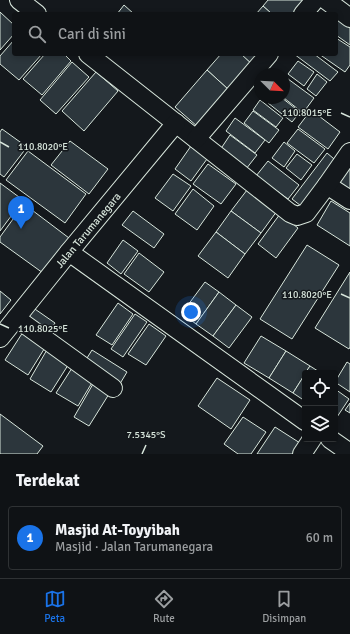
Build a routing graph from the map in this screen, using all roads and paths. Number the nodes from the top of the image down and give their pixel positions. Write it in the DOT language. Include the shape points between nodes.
graph roads {
  1 [pos="19,0"];
  2 [pos="315,0"];
  3 [pos="326,0"];
  4 [pos="34,12"];
  5 [pos="305,12"];
  6 [pos="350,18"];
  7 [pos="91,56"];
  8 [pos="267,56"];
  9 [pos="176,123"];
  10 [pos="196,139"];
  11 [pos="350,152"];
  12 [pos="327,185"];
  13 [pos="350,200"];
  14 [pos="69,252"];
  15 [pos="16,318"];
  16 [pos="0,338"];
  17 [pos="113,388"];
  18 [pos="302,420"];
  19 [pos="310,442"];
  20 [pos="334,442"];
  21 [pos="350,453"];
  22 [pos="302,454"];
  1 -- 4 [label="street"];
  2 -- 5 [label="street"];
  3 -- 6 [label="street"];
  7 -- 9 [label="street"];
  8 -- 10 [label="street"];
  9 -- 10 [label="street"];
  9 -- 14 [label="street, Jalan Tarumanegara"];
  10 -- 12 [label="street" via="297,216 306,214"];
  11 -- 12 [label="street"];
  12 -- 13 [label="street"];
  14 -- 15 [label="street, Jalan Tarumanegara"];
  14 -- 18 [label="street"];
  15 -- 16 [label="street, Jalan Tarumanegara"];
  15 -- 17 [label="street"];
  19 -- 22 [label="street"];
  20 -- 21 [label="street"];
}
